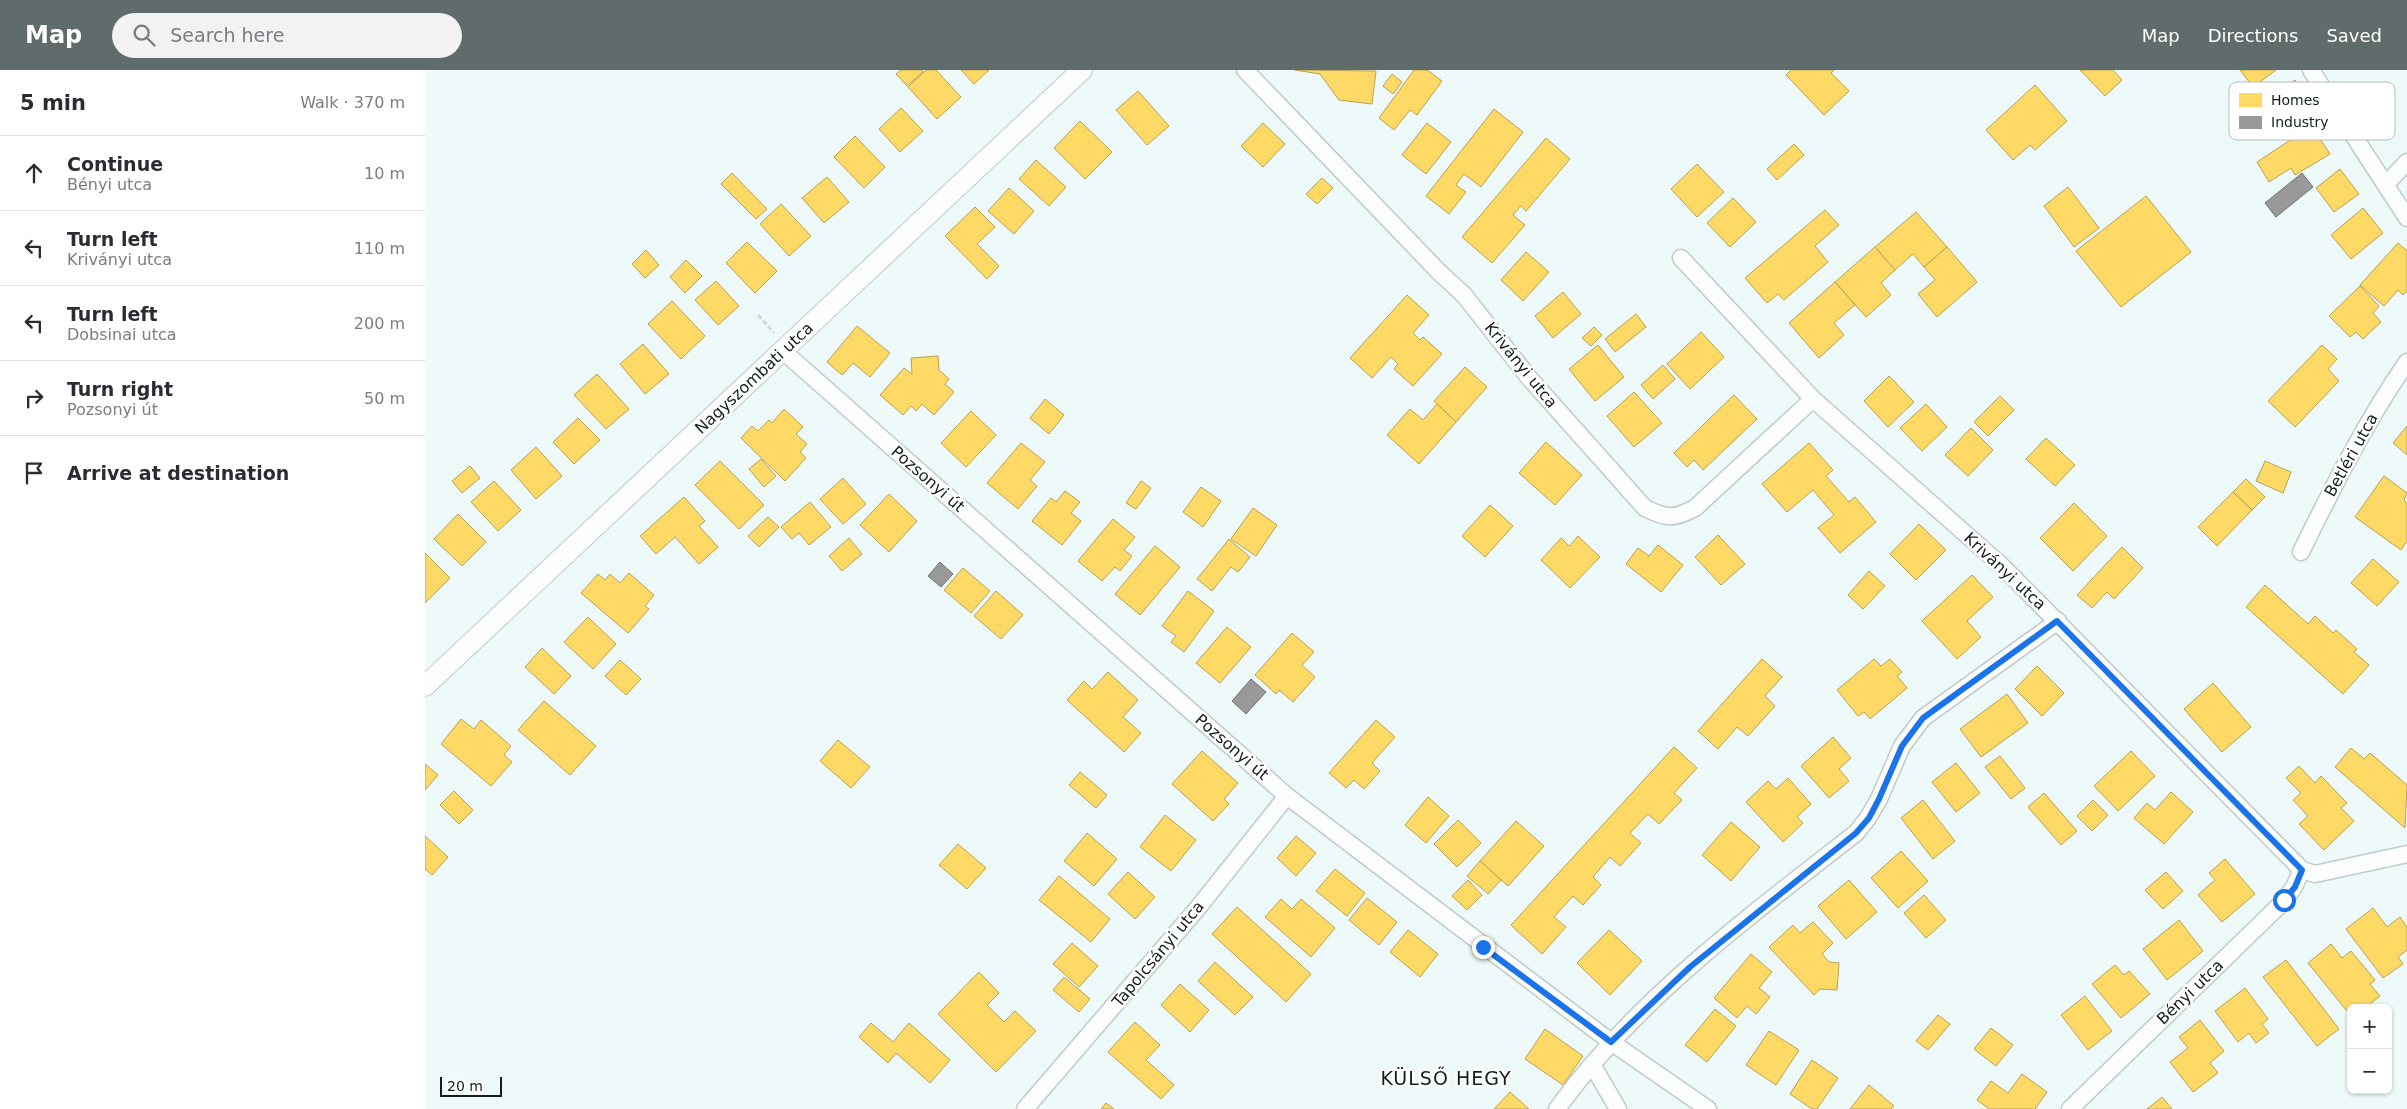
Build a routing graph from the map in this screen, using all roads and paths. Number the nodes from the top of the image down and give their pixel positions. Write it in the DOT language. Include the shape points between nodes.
graph roads {
  1 [pos="1083,70"];
  2 [pos="1245,70"];
  3 [pos="2311,70"];
  4 [pos="2319,82"];
  5 [pos="2356,140"];
  6 [pos="2407,162"];
  7 [pos="2385,184"];
  8 [pos="2407,218"];
  9 [pos="1681,258"];
  10 [pos="783,351"];
  11 [pos="2407,362"];
  12 [pos="1813,399"];
  13 [pos="2301,552"];
  14 [pos="2057,621"];
  15 [pos="425,686"];
  16 [pos="1287,796"];
  17 [pos="2407,854"];
  18 [pos="2302,870"];
  19 [pos="1611,1042"];
  20 [pos="1593,1066"];
  21 [pos="1025,1109"];
  22 [pos="1557,1109"];
  23 [pos="1618,1109"];
  24 [pos="1708,1109"];
  25 [pos="2070,1109"];
  1 -- 10 [label="street, Nagyszombati utca"];
  2 -- 12 [label="street, Kriványi utca" via="1464,295 1530,379 1645,508 1661,517 1678,517 1695,508"];
  3 -- 4 [label="street"];
  5 -- 7 [label="street"];
  6 -- 7 [label="street"];
  7 -- 8 [label="street"];
  9 -- 12 [label="street, Kriványi utca"];
  10 -- 15 [label="street, Nagyszombati utca"];
  10 -- 16 [label="street, Pozsonyi út"];
  11 -- 13 [label="street, Betléri utca" via="2330,493"];
  12 -- 14 [label="street, Kriványi utca" via="2003,567"];
  14 -- 18 [label="street, Kriványi utca"];
  14 -- 19 [label="street" via="1923,718 1902,746 1869,818 1856,833 1690,967"];
  16 -- 19 [label="street, Pozsonyi út"];
  16 -- 21 [label="street, Tapolcsányi utca" via="1197,909"];
  17 -- 18 [label="street" via="2315,874"];
  18 -- 25 [label="street, Bényi utca" via="2295,887 2284,900"];
  19 -- 20 [label="street"];
  19 -- 24 [label="street, Pozsonyi út"];
  20 -- 22 [label="street"];
  20 -- 23 [label="street"];
}
